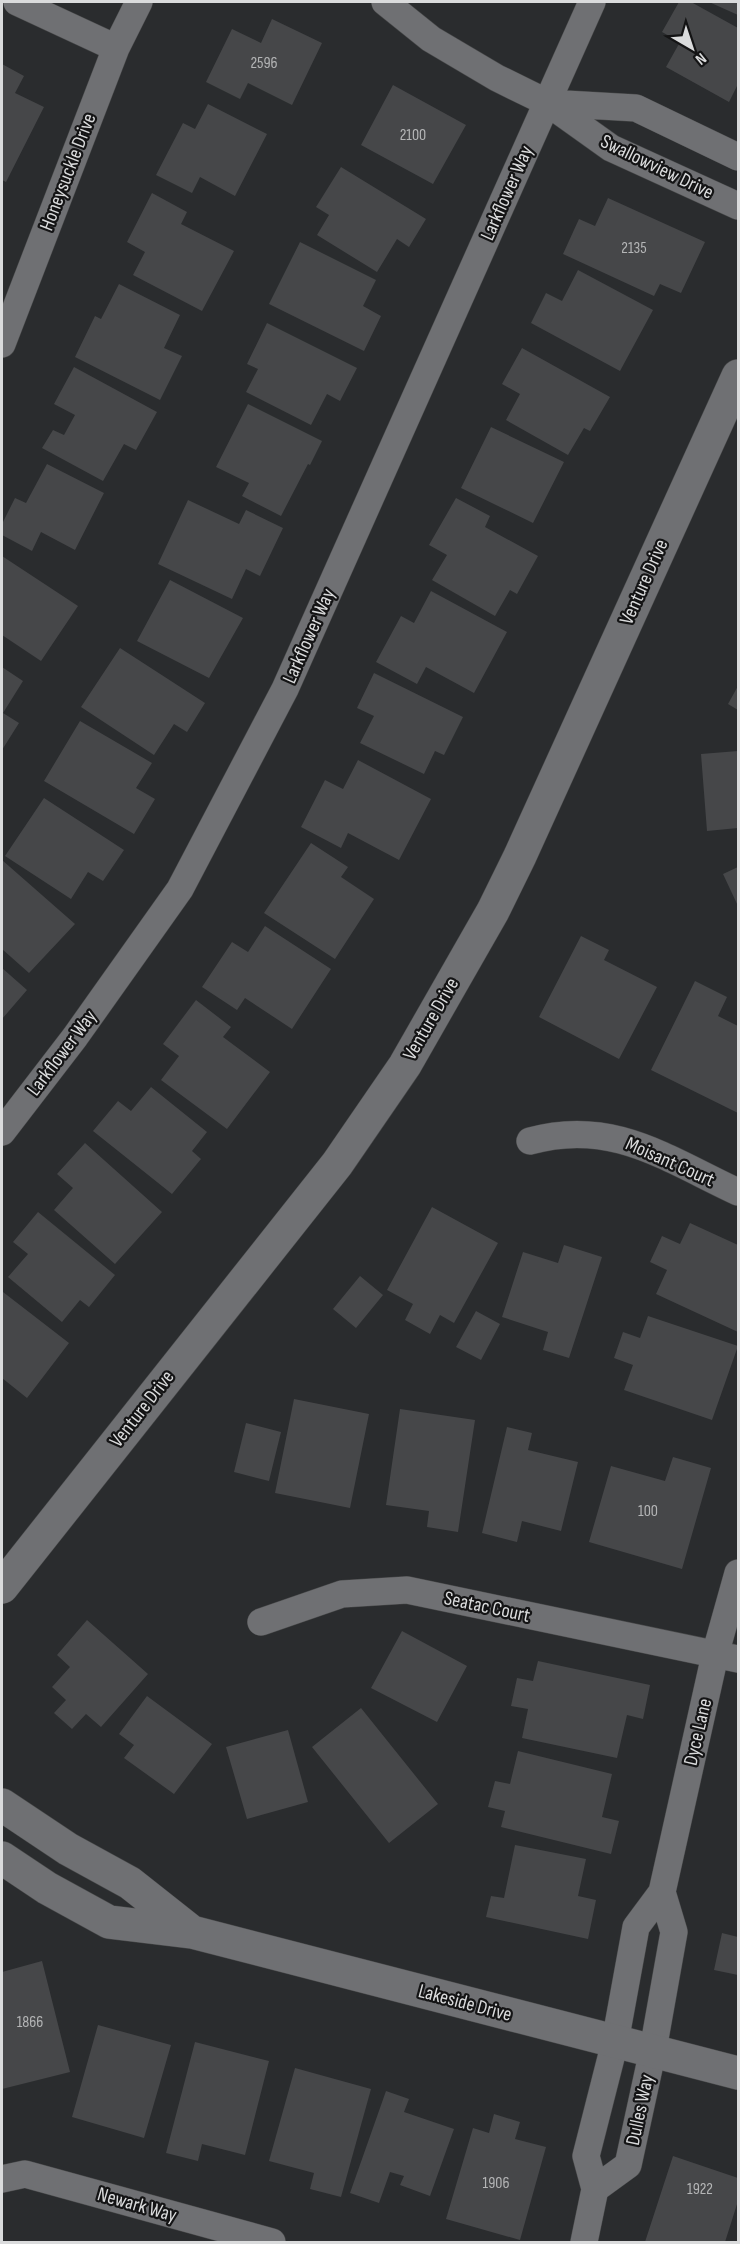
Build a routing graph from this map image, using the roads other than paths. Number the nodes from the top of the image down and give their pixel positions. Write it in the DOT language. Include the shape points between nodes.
graph roads {
  1 [pos="16,2"];
  2 [pos="138,2"];
  3 [pos="385,2"];
  4 [pos="592,2"];
  5 [pos="116,48"];
  6 [pos="548,102"];
  7 [pos="738,157"];
  8 [pos="738,206"];
  9 [pos="2,344"];
  10 [pos="738,376"];
  11 [pos="2,1132"];
  12 [pos="530,1141"];
  13 [pos="738,1192"];
  14 [pos="738,1573"];
  15 [pos="2,1587"];
  16 [pos="261,1622"];
  17 [pos="727,1657"];
  18 [pos="2,1805"];
  19 [pos="2,1858"];
  20 [pos="662,1892"];
  21 [pos="192,1932"];
  22 [pos="615,2042"];
  23 [pos="653,2050"];
  24 [pos="738,2073"];
  25 [pos="2,2179"];
  26 [pos="595,2189"];
  27 [pos="272,2242"];
  28 [pos="584,2242"];
  1 -- 5 [label="street"];
  2 -- 5 [label="street, Honeysuckle Drive"];
  3 -- 6 [label="street, Swallowview Drive" via="432,39 497,78"];
  4 -- 6 [label="street, Larkflower Way"];
  5 -- 9 [label="street, Honeysuckle Drive"];
  6 -- 7 [label="street, Swallowview Drive" via="636,108"];
  6 -- 8 [label="street, Swallowview Drive" via="611,148"];
  6 -- 11 [label="street, Larkflower Way" via="285,689 180,889"];
  10 -- 15 [label="street, Venture Drive" via="520,856 405,1065 337,1164"];
  12 -- 13 [label="street, Moisant Court" via="586,1132 630,1141"];
  14 -- 17 [label="street, Dyce Lane"];
  16 -- 17 [label="street, Seatac Court" via="342,1594 406,1590"];
  17 -- 20 [label="street, Dyce Lane"];
  18 -- 21 [label="street, Lakeside Drive" via="68,1849 130,1883"];
  19 -- 21 [label="street, Lakeside Drive" via="109,1922"];
  20 -- 22 [label="street, Dyce Lane" via="636,1926"];
  20 -- 23 [label="street, Dyce Lane" via="674,1932"];
  21 -- 22 [label="street, Lakeside Drive"];
  22 -- 23 [label="street, Lakeside Drive"];
  22 -- 26 [label="street, Dulles Way" via="586,2157"];
  23 -- 24 [label="street, Lakeside Drive"];
  23 -- 26 [label="street, Dulles Way" via="628,2165"];
  25 -- 27 [label="street, Newark Way" via="25,2174"];
  26 -- 28 [label="street, Dulles Way"];
}
